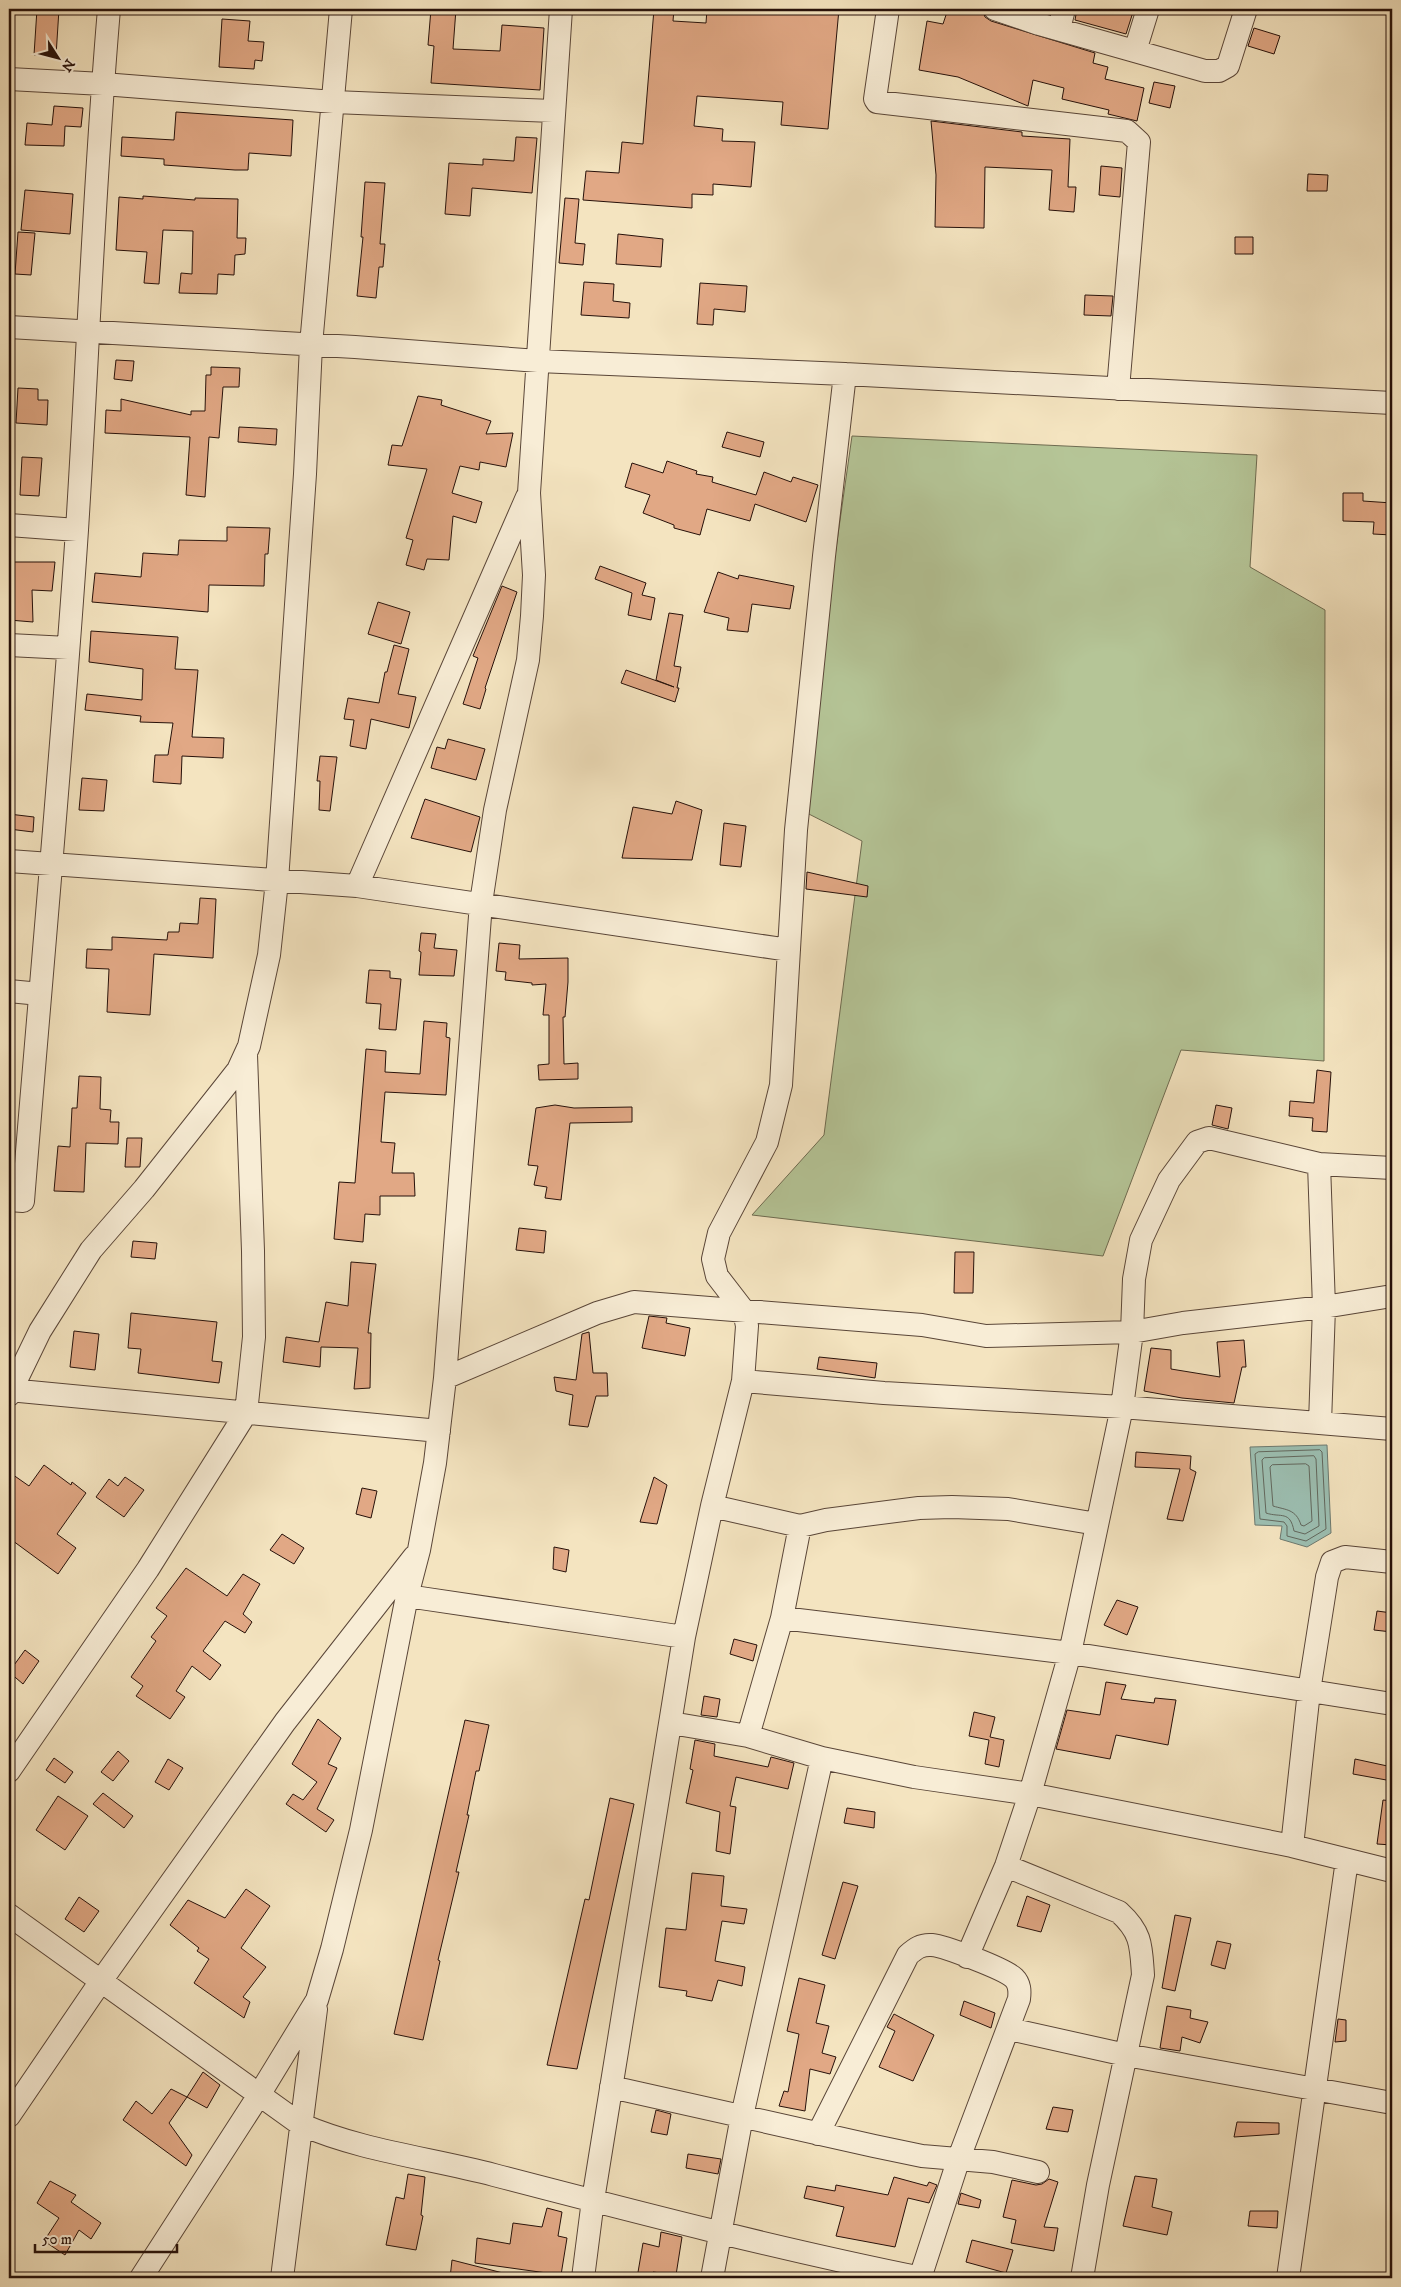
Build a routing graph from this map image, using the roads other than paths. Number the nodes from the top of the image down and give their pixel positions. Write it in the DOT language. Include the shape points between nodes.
graph roads {
  1 [pos="110,9"];
  2 [pos="341,9"];
  3 [pos="561,9"];
  4 [pos="888,9"];
  5 [pos="995,9"];
  6 [pos="1148,9"];
  7 [pos="1246,9"];
  8 [pos="1061,19"];
  9 [pos="1135,50"];
  10 [pos="9,79"];
  11 [pos="103,84"];
  12 [pos="334,102"];
  13 [pos="553,111"];
  14 [pos="9,327"];
  15 [pos="88,332"];
  16 [pos="311,345"];
  17 [pos="538,361"];
  18 [pos="845,374"];
  19 [pos="1118,389"];
  20 [pos="1392,403"];
  21 [pos="529,493"];
  22 [pos="9,525"];
  23 [pos="77,530"];
  24 [pos="9,645"];
  25 [pos="68,648"];
  26 [pos="9,861"];
  27 [pos="52,865"];
  28 [pos="277,882"];
  29 [pos="357,886"];
  30 [pos="481,903"];
  31 [pos="789,950"];
  32 [pos="9,991"];
  33 [pos="40,994"];
  34 [pos="246,1055"];
  35 [pos="1319,1164"];
  36 [pos="1392,1168"];
  37 [pos="9,1200"];
  38 [pos="1392,1296"];
  39 [pos="1324,1308"];
  40 [pos="744,1311"];
  41 [pos="1132,1332"];
  42 [pos="445,1378"];
  43 [pos="743,1381"];
  44 [pos="10,1392"];
  45 [pos="1122,1407"];
  46 [pos="246,1413"];
  47 [pos="1320,1423"];
  48 [pos="1392,1429"];
  49 [pos="439,1431"];
  50 [pos="712,1506"];
  51 [pos="1097,1524"];
  52 [pos="800,1526"];
  53 [pos="419,1550"];
  54 [pos="1392,1562"];
  55 [pos="407,1596"];
  56 [pos="782,1618"];
  57 [pos="684,1637"];
  58 [pos="1070,1653"];
  59 [pos="1309,1691"];
  60 [pos="1392,1704"];
  61 [pos="671,1723"];
  62 [pos="748,1736"];
  63 [pos="822,1758"];
  64 [pos="9,1771"];
  65 [pos="1030,1794"];
  66 [pos="1292,1846"];
  67 [pos="1347,1860"];
  68 [pos="1006,1866"];
  69 [pos="1392,1871"];
  70 [pos="9,1915"];
  71 [pos="967,1957"];
  72 [pos="101,1981"];
  73 [pos="317,2000"];
  74 [pos="1009,2029"];
  75 [pos="1126,2055"];
  76 [pos="611,2087"];
  77 [pos="1314,2088"];
  78 [pos="259,2095"];
  79 [pos="1392,2103"];
  80 [pos="9,2116"];
  81 [pos="742,2116"];
  82 [pos="300,2124"];
  83 [pos="818,2134"];
  84 [pos="959,2158"];
  85 [pos="1038,2172"];
  86 [pos="593,2200"];
  87 [pos="720,2233"];
  88 [pos="141,2278"];
  89 [pos="282,2278"];
  90 [pos="583,2278"];
  91 [pos="712,2278"];
  92 [pos="921,2278"];
  93 [pos="1082,2278"];
  94 [pos="1288,2278"];
  1 -- 11 [label="street"];
  2 -- 12 [label="street"];
  3 -- 13 [label="street"];
  4 -- 19 [label="street" via="877,102 1127,131 1139,142"];
  5 -- 8 [label="street"];
  6 -- 9 [label="street"];
  7 -- 9 [label="street" via="1228,66 1219,71 1205,71"];
  8 -- 9 [label="street"];
  10 -- 11 [label="street"];
  11 -- 12 [label="street"];
  11 -- 15 [label="street"];
  12 -- 13 [label="street"];
  12 -- 16 [label="street"];
  13 -- 17 [label="street"];
  14 -- 15 [label="street"];
  15 -- 16 [label="street"];
  15 -- 23 [label="street"];
  16 -- 17 [label="street"];
  16 -- 28 [label="street"];
  17 -- 18 [label="street"];
  17 -- 21 [label="street"];
  18 -- 19 [label="street"];
  18 -- 31 [label="street" via="798,811"];
  19 -- 20 [label="street"];
  21 -- 29 [label="street"];
  21 -- 30 [label="street" via="534,575 528,660 495,810"];
  22 -- 23 [label="street"];
  23 -- 25 [label="street"];
  24 -- 25 [label="street"];
  25 -- 27 [label="street"];
  26 -- 27 [label="street"];
  27 -- 28 [label="street"];
  27 -- 33 [label="street"];
  28 -- 29 [label="street"];
  28 -- 34 [label="street" via="269,955"];
  29 -- 30 [label="street"];
  30 -- 31 [label="street"];
  30 -- 42 [label="street"];
  31 -- 40 [label="street" via="781,1085 774,1118 767,1142 719,1233 713,1259 717,1276"];
  32 -- 33 [label="street"];
  33 -- 37 [label="street" via="23,1201"];
  34 -- 44 [label="street" via="184,1139 91,1250 40,1331"];
  34 -- 46 [label="street" via="254,1337"];
  35 -- 36 [label="street"];
  35 -- 39 [label="street"];
  35 -- 41 [label="street" via="1209,1138 1197,1142 1170,1180 1141,1240 1134,1279"];
  38 -- 39 [label="street"];
  39 -- 41 [label="street" via="1183,1323"];
  39 -- 47 [label="street"];
  40 -- 41 [label="street" via="922,1325 986,1336"];
  40 -- 42 [label="street" via="634,1302 597,1313"];
  40 -- 43 [label="street" via="747,1326"];
  41 -- 45 [label="street"];
  42 -- 49 [label="street"];
  43 -- 45 [label="street" via="884,1394"];
  43 -- 50 [label="street"];
  44 -- 46 [label="street"];
  45 -- 47 [label="street"];
  45 -- 51 [label="street"];
  46 -- 49 [label="street"];
  46 -- 64 [label="street" via="148,1569"];
  47 -- 48 [label="street"];
  49 -- 53 [label="street"];
  50 -- 52 [label="street"];
  50 -- 57 [label="street"];
  51 -- 52 [label="street" via="1008,1509 952,1507 919,1508"];
  51 -- 58 [label="street"];
  52 -- 56 [label="street"];
  53 -- 55 [label="street"];
  53 -- 72 [label="street" via="285,1722"];
  54 -- 59 [label="street" via="1346,1557 1332,1562 1324,1591"];
  55 -- 57 [label="street"];
  55 -- 73 [label="street" via="361,1830"];
  56 -- 58 [label="street"];
  56 -- 62 [label="street"];
  57 -- 61 [label="street"];
  58 -- 59 [label="street"];
  58 -- 65 [label="street"];
  59 -- 60 [label="street"];
  59 -- 66 [label="street"];
  61 -- 62 [label="street"];
  61 -- 76 [label="street"];
  62 -- 63 [label="street"];
  63 -- 65 [label="street" via="914,1777"];
  63 -- 81 [label="street"];
  65 -- 66 [label="street"];
  65 -- 68 [label="street"];
  66 -- 67 [label="street"];
  67 -- 69 [label="street"];
  67 -- 77 [label="street"];
  68 -- 71 [label="street"];
  68 -- 75 [label="street" via="1119,1912 1132,1924 1141,1942 1143,1975"];
  70 -- 72 [label="street"];
  71 -- 74 [label="street" via="1002,1970 1020,1986"];
  71 -- 83 [label="street" via="933,1945 918,1946 908,1955"];
  72 -- 78 [label="street"];
  72 -- 80 [label="street"];
  73 -- 78 [label="street"];
  73 -- 82 [label="street"];
  74 -- 75 [label="street"];
  74 -- 84 [label="street"];
  75 -- 77 [label="street"];
  75 -- 93 [label="street"];
  76 -- 81 [label="street"];
  76 -- 86 [label="street"];
  77 -- 79 [label="street"];
  77 -- 94 [label="street"];
  78 -- 82 [label="street"];
  78 -- 88 [label="street"];
  81 -- 83 [label="street"];
  81 -- 87 [label="street"];
  82 -- 86 [label="street" via="324,2135 385,2152 464,2167"];
  82 -- 89 [label="street"];
  83 -- 84 [label="street" via="922,2156"];
  84 -- 85 [label="street"];
  84 -- 92 [label="street"];
  86 -- 87 [label="street"];
  86 -- 90 [label="street"];
  87 -- 91 [label="street"];
  87 -- 92 [label="street"];
}
